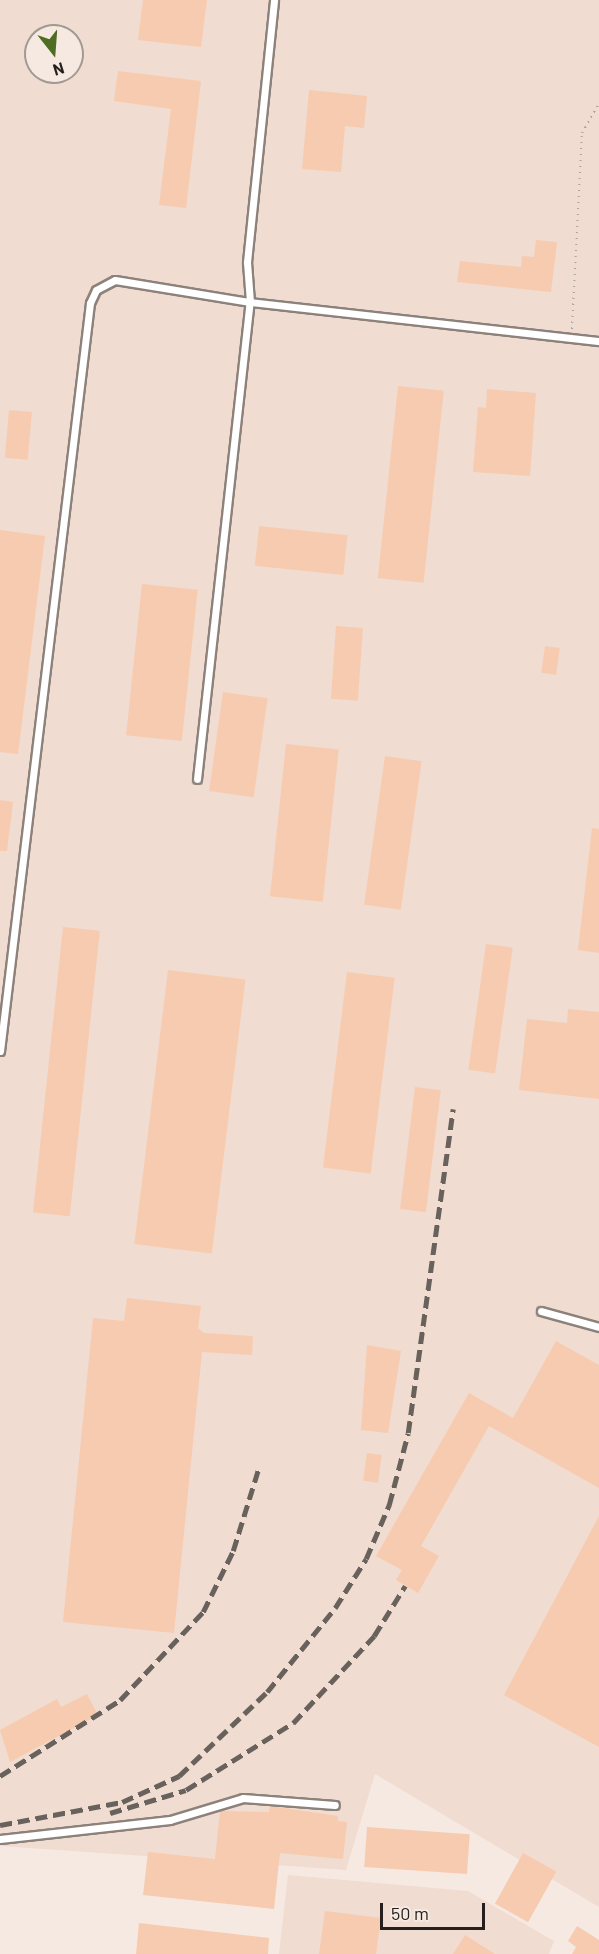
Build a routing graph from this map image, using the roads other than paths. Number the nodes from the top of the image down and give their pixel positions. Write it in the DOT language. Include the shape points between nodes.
graph roads {
  1 [pos="274,0"];
  2 [pos="250,302"];
  3 [pos="599,341"];
  4 [pos="197,779"];
  5 [pos="0,1051"];
  6 [pos="541,1311"];
  7 [pos="599,1328"];
  8 [pos="335,1805"];
  9 [pos="0,1839"];
  1 -- 2 [label="lane" via="247,262"];
  2 -- 3 [label="lane"];
  2 -- 4 [label="lane"];
  2 -- 5 [label="lane" via="115,280 96,290 90,303"];
  6 -- 7 [label="lane"];
  8 -- 9 [label="lane" via="243,1798 170,1820"];
}
